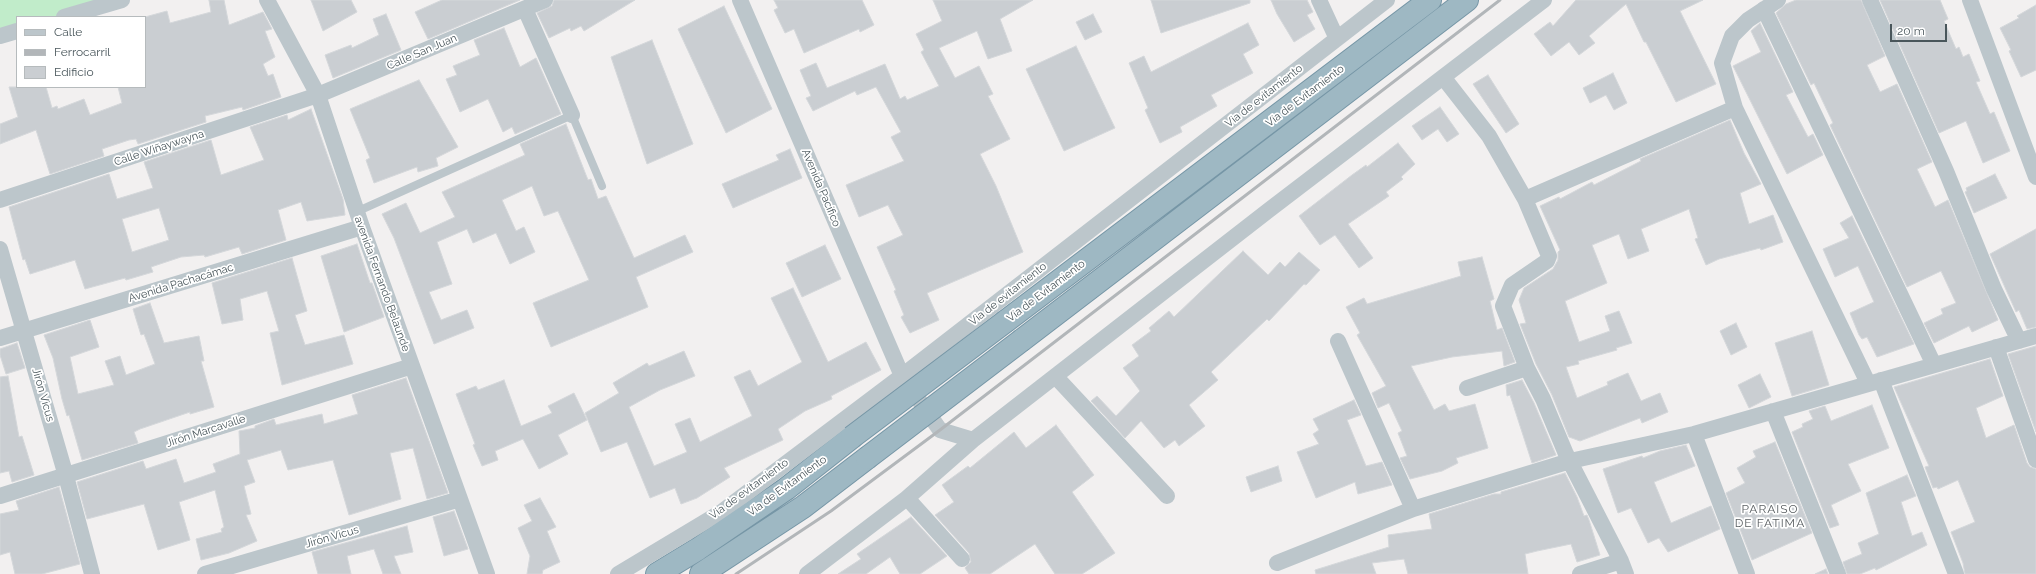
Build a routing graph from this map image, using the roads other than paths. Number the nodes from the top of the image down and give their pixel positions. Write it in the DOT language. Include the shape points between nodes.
graph roads {
  1 [pos="122,0"];
  2 [pos="267,0"];
  3 [pos="545,0"];
  4 [pos="740,0"];
  5 [pos="1319,0"];
  6 [pos="1387,0"];
  7 [pos="1430,0"];
  8 [pos="1467,0"];
  9 [pos="1544,0"];
  10 [pos="1778,0"];
  11 [pos="1870,0"];
  12 [pos="1970,0"];
  13 [pos="525,8"];
  14 [pos="1764,9"];
  15 [pos="67,16"];
  16 [pos="16,31"];
  17 [pos="0,36"];
  18 [pos="1337,39"];
  19 [pos="1443,77"];
  20 [pos="318,95"];
  21 [pos="1734,108"];
  22 [pos="572,114"];
  23 [pos="2036,177"];
  24 [pos="602,186"];
  25 [pos="1525,199"];
  26 [pos="0,200"];
  27 [pos="359,220"];
  28 [pos="0,249"];
  29 [pos="24,331"];
  30 [pos="2036,336"];
  31 [pos="0,338"];
  32 [pos="1338,341"];
  33 [pos="2019,341"];
  34 [pos="1996,347"];
  35 [pos="1934,365"];
  36 [pos="412,366"];
  37 [pos="1527,368"];
  38 [pos="902,376"];
  39 [pos="1056,377"];
  40 [pos="1875,382"];
  41 [pos="1467,388"];
  42 [pos="1773,411"];
  43 [pos="1694,434"];
  44 [pos="973,440"];
  45 [pos="2036,460"];
  46 [pos="1570,461"];
  47 [pos="66,476"];
  48 [pos="0,496"];
  49 [pos="1167,496"];
  50 [pos="906,498"];
  51 [pos="460,499"];
  52 [pos="1413,509"];
  53 [pos="962,559"];
  54 [pos="1277,563"];
  55 [pos="1624,568"];
  56 [pos="92,574"];
  57 [pos="204,574"];
  58 [pos="487,574"];
  59 [pos="618,574"];
  60 [pos="657,574"];
  61 [pos="702,574"];
  62 [pos="807,574"];
  63 [pos="1580,574"];
  64 [pos="1747,574"];
  65 [pos="1838,574"];
  66 [pos="1956,574"];
  1 -- 15 [label="street"];
  2 -- 20 [label="street, avenida Fernando Belaunde"];
  3 -- 13 [label="street, Calle San Juan"];
  4 -- 38 [label="street, Avenida Pacífico"];
  5 -- 18 [label="street"];
  6 -- 18 [label="street, Via de evitamiento"];
  7 -- 60 [label="highway, Vía de Evitamiento, bridge" via="786,488"];
  8 -- 61 [label="highway, Vía de Evitamiento, bridge" via="803,507"];
  9 -- 19 [label="street"];
  10 -- 14 [label="street"];
  11 -- 33 [label="street" via="1946,171 1994,289"];
  12 -- 23 [label="street"];
  13 -- 20 [label="street, Calle San Juan"];
  13 -- 22 [label="street"];
  14 -- 21 [label="street" via="1732,36 1722,63"];
  14 -- 35 [label="street"];
  16 -- 17 [label="street"];
  18 -- 38 [label="street, Via de evitamiento"];
  19 -- 25 [label="street" via="1489,136"];
  19 -- 39 [label="street"];
  20 -- 26 [label="street, Calle Wiñaywayna"];
  20 -- 27 [label="street, avenida Fernando Belaunde"];
  21 -- 25 [label="street"];
  21 -- 40 [label="street"];
  22 -- 24 [label="lane"];
  22 -- 27 [label="lane"];
  25 -- 37 [label="street" via="1549,256 1547,262 1512,285 1503,306"];
  27 -- 29 [label="street, Avenida Pachacámac"];
  27 -- 36 [label="street, avenida Fernando Belaunde"];
  28 -- 29 [label="street, Jirón Vicus"];
  29 -- 31 [label="street, Avenida Pachacámac"];
  29 -- 47 [label="street, Jirón Vicus"];
  30 -- 33 [label="street"];
  32 -- 52 [label="street"];
  33 -- 34 [label="street"];
  34 -- 35 [label="street"];
  34 -- 45 [label="street"];
  35 -- 40 [label="street"];
  36 -- 47 [label="street, Jirón Marcavalle"];
  36 -- 51 [label="street, avenida Fernando Belaunde"];
  37 -- 41 [label="street"];
  37 -- 46 [label="street"];
  38 -- 44 [label="street, Avenida Pacífico" via="940,430"];
  38 -- 59 [label="street, Via de evitamiento" via="723,511"];
  39 -- 44 [label="street"];
  39 -- 49 [label="street"];
  40 -- 42 [label="street"];
  40 -- 66 [label="street"];
  42 -- 43 [label="street"];
  42 -- 65 [label="street"];
  43 -- 46 [label="street"];
  43 -- 64 [label="street"];
  44 -- 50 [label="street"];
  46 -- 52 [label="street"];
  46 -- 55 [label="street"];
  47 -- 48 [label="street, Jirón Marcavalle"];
  47 -- 56 [label="street, Jirón Vicus"];
  50 -- 53 [label="street"];
  50 -- 62 [label="street"];
  51 -- 57 [label="street, Jirón Vicus"];
  51 -- 58 [label="street, avenida Fernando Belaunde"];
  52 -- 54 [label="street"];
  55 -- 63 [label="street"];
}
